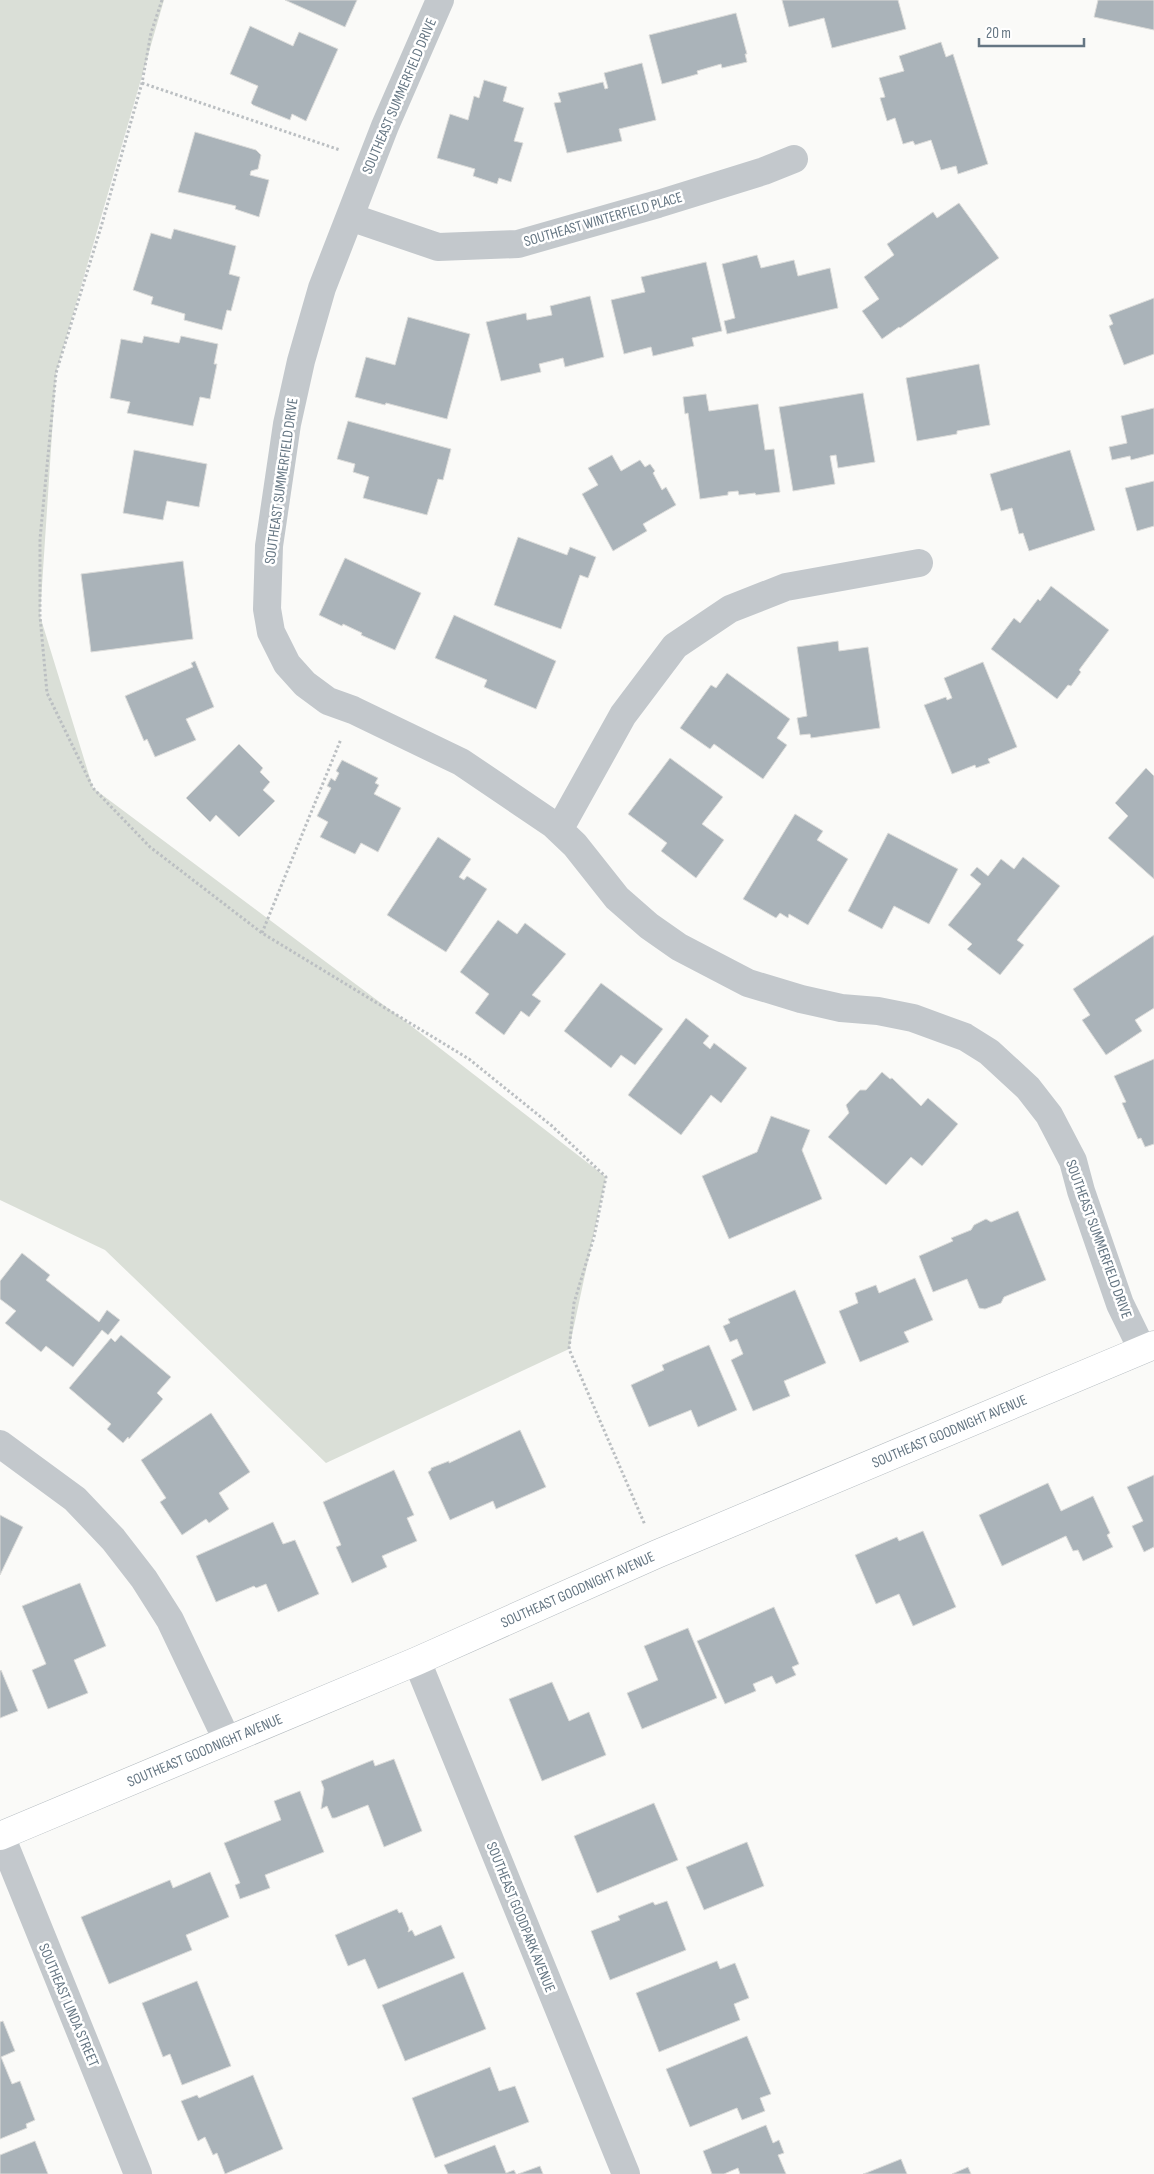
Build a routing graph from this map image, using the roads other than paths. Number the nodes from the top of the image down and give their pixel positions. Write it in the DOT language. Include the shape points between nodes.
graph roads {
  1 [pos="440,0"];
  2 [pos="794,159"];
  3 [pos="350,217"];
  4 [pos="919,563"];
  5 [pos="559,830"];
  6 [pos="1148,1347"];
  7 [pos="0,1444"];
  8 [pos="417,1661"];
  9 [pos="227,1740"];
  10 [pos="1,1836"];
  11 [pos="138,2174"];
  12 [pos="626,2174"];
  1 -- 3 [label="street, SOUTHEAST SUMMERFIELD DRIVE"];
  2 -- 3 [label="street, SOUTHEAST WINTERFIELD PLACE" via="658,204 518,244 438,247"];
  3 -- 5 [label="street, SOUTHEAST SUMMERFIELD DRIVE" via="322,288 287,424 269,546 266,609 271,632 287,664 305,684 328,701 461,762"];
  4 -- 5 [label="street" via="786,587 730,609 675,646 623,715"];
  5 -- 6 [label="street, SOUTHEAST SUMMERFIELD DRIVE" via="617,898 649,926 679,947 748,983 841,1008 913,1018 965,1037 989,1052 1028,1088 1049,1115 1069,1154 1120,1304"];
  6 -- 8 [label="street, SOUTHEAST GOODNIGHT AVENUE" via="657,1554"];
  7 -- 9 [label="street" via="75,1499 144,1578 170,1620"];
  8 -- 9 [label="street, SOUTHEAST GOODNIGHT AVENUE"];
  8 -- 12 [label="street, SOUTHEAST GOODPARK AVENUE"];
  9 -- 10 [label="street, SOUTHEAST GOODNIGHT AVENUE"];
  10 -- 11 [label="street, SOUTHEAST LINDA STREET"];
}
